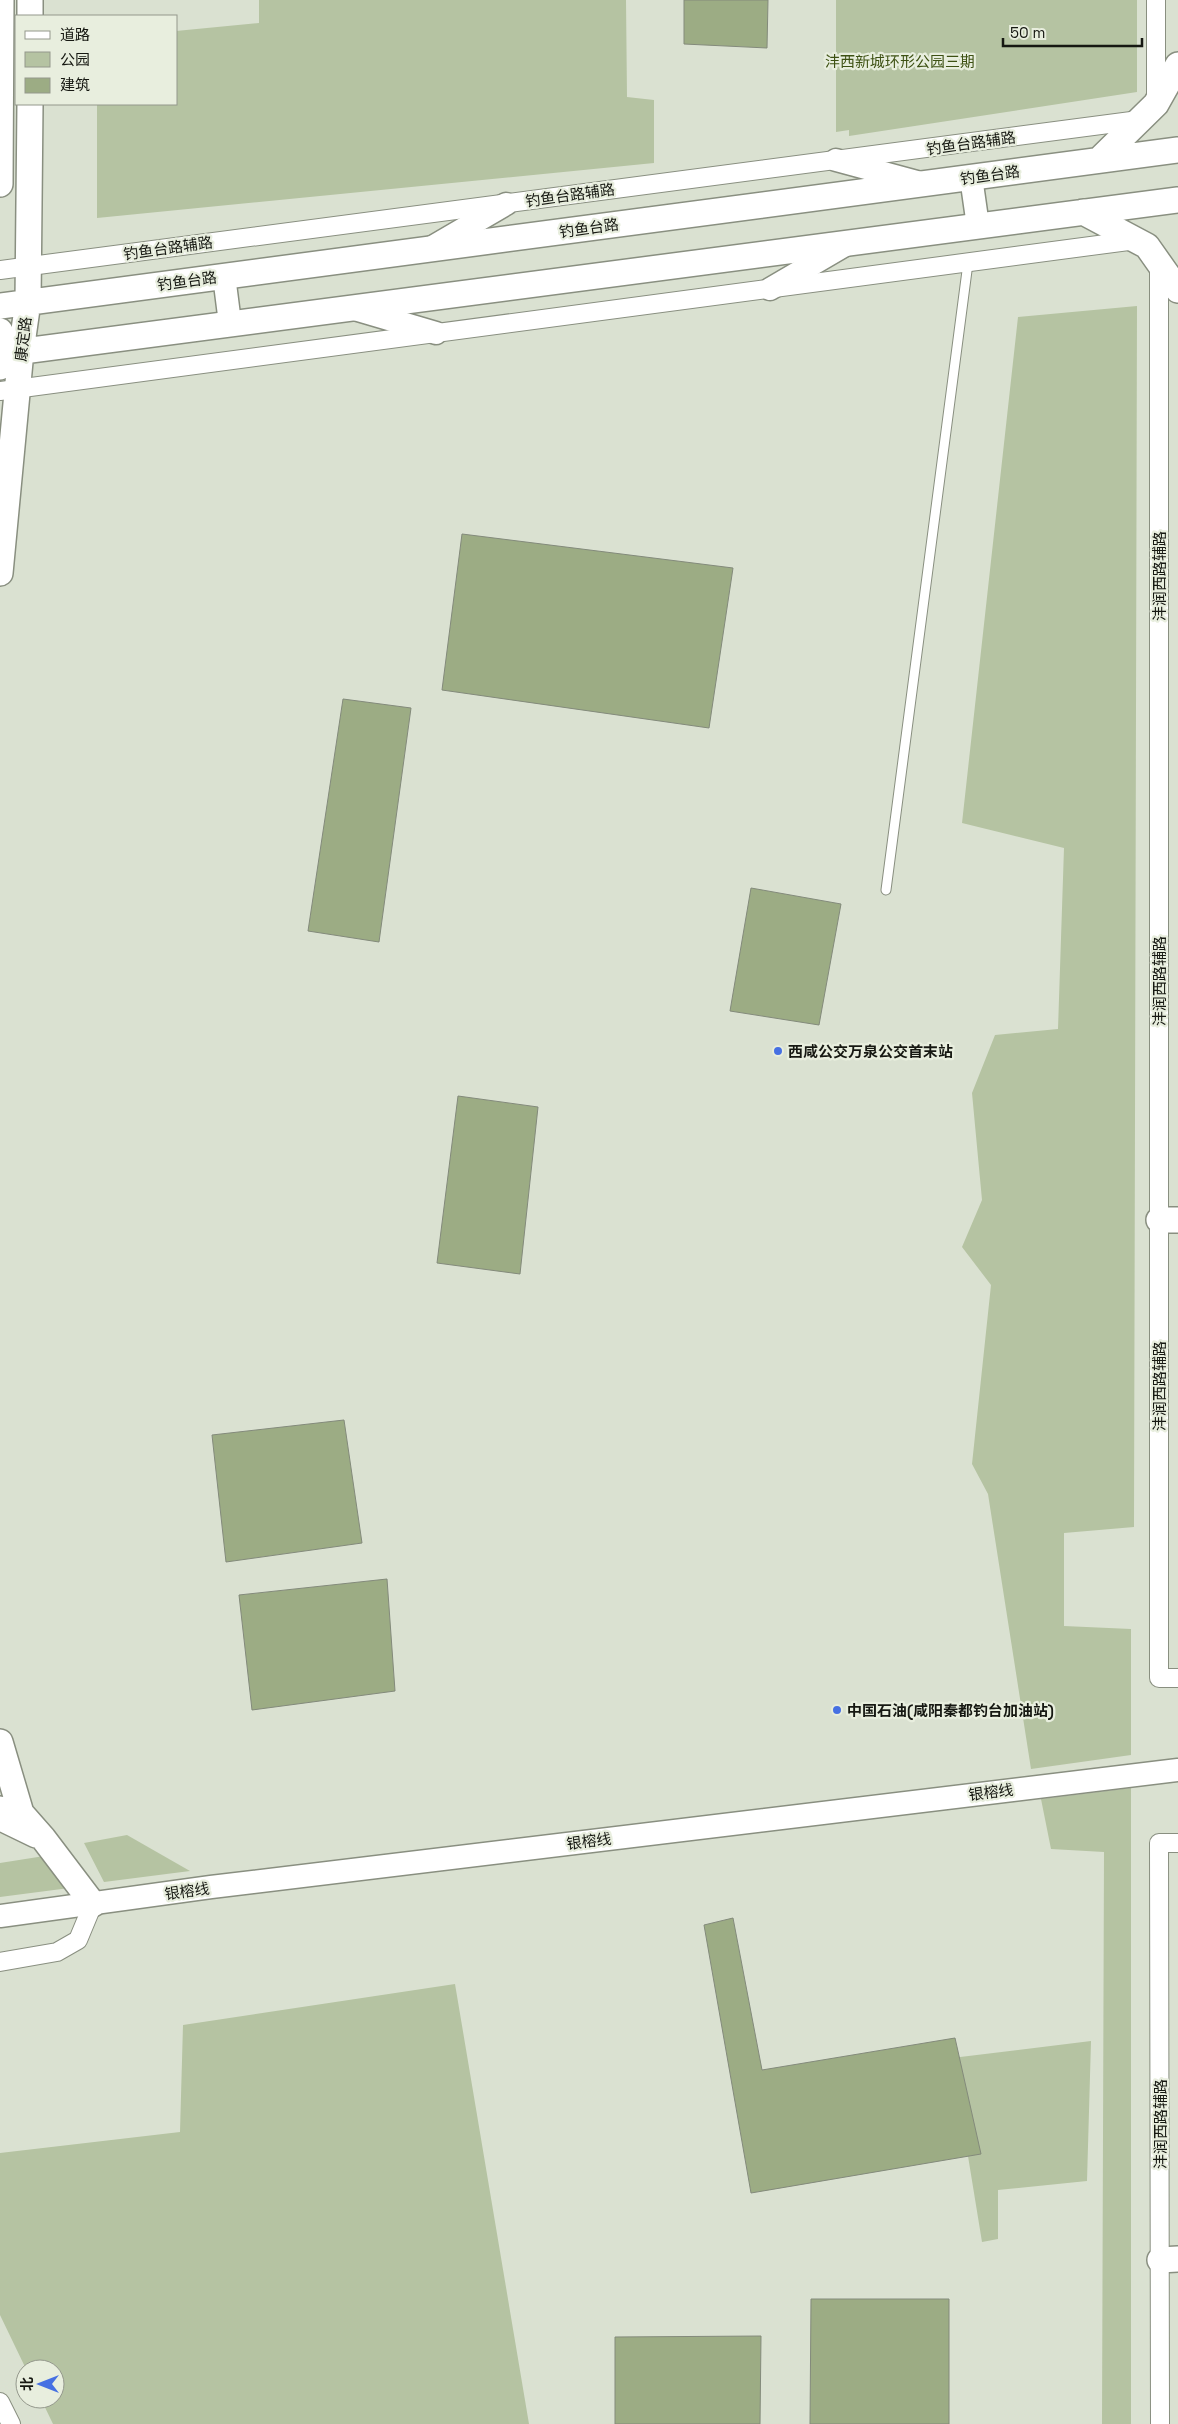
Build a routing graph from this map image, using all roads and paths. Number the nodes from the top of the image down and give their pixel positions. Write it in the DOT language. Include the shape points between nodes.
graph roads {
  1 [pos="1,0"];
  2 [pos="30,0"];
  3 [pos="1156,0"];
  4 [pos="30,15"];
  5 [pos="1178,65"];
  6 [pos="30,105"];
  7 [pos="1148,112"];
  8 [pos="1178,150"];
  9 [pos="836,160"];
  10 [pos="1099,160"];
  11 [pos="971,177"];
  12 [pos="0,184"];
  13 [pos="924,184"];
  14 [pos="1178,200"];
  15 [pos="506,204"];
  16 [pos="1083,212"];
  17 [pos="978,226"];
  18 [pos="1136,240"];
  19 [pos="849,243"];
  20 [pos="429,249"];
  21 [pos="968,263"];
  22 [pos="1159,263"];
  23 [pos="28,267"];
  24 [pos="0,270"];
  25 [pos="224,276"];
  26 [pos="770,289"];
  27 [pos="1178,290"];
  28 [pos="28,302"];
  29 [pos="0,306"];
  30 [pos="350,308"];
  31 [pos="230,324"];
  32 [pos="436,333"];
  33 [pos="4,351"];
  34 [pos="9,389"];
  35 [pos="0,573"];
  36 [pos="886,890"];
  37 [pos="1168,1220"];
  38 [pos="1178,1678"];
  39 [pos="0,1742"];
  40 [pos="1178,1770"];
  41 [pos="0,1808"];
  42 [pos="43,1838"];
  43 [pos="1178,1843"];
  44 [pos="93,1904"];
  45 [pos="0,1916"];
  46 [pos="0,1962"];
  47 [pos="1169,2260"];
  48 [pos="0,2402"];
  49 [pos="11,2424"];
  50 [pos="1160,2424"];
  1 -- 12 [label="main road"];
  2 -- 4 [label="main road"];
  3 -- 7 [label="street"];
  5 -- 7 [label="main road"];
  6 -- 23 [label="main road, 康定路"];
  7 -- 9 [label="street, 钓鱼台路辅路"];
  7 -- 10 [label="main road"];
  8 -- 10 [label="main road, 钓鱼台路"];
  9 -- 13 [label="street"];
  9 -- 15 [label="street, 钓鱼台路辅路"];
  10 -- 11 [label="main road, 钓鱼台路"];
  11 -- 13 [label="main road, 钓鱼台路"];
  11 -- 17 [label="street"];
  13 -- 20 [label="main road, 钓鱼台路"];
  14 -- 16 [label="main road"];
  15 -- 20 [label="street"];
  15 -- 23 [label="street, 钓鱼台路辅路"];
  16 -- 17 [label="main road"];
  16 -- 18 [label="main road"];
  17 -- 19 [label="main road"];
  18 -- 21 [label="street"];
  18 -- 22 [label="main road" via="1147,246"];
  19 -- 26 [label="street"];
  19 -- 30 [label="main road"];
  20 -- 25 [label="main road, 钓鱼台路"];
  21 -- 26 [label="street"];
  21 -- 36 [label="lane"];
  22 -- 27 [label="main road"];
  22 -- 37 [label="street, 沣润西路辅路"];
  23 -- 24 [label="street, 钓鱼台路辅路"];
  23 -- 28 [label="main road, 康定路"];
  25 -- 28 [label="main road, 钓鱼台路"];
  25 -- 31 [label="street"];
  26 -- 32 [label="street"];
  28 -- 29 [label="main road, 钓鱼台路"];
  28 -- 33 [label="main road, 康定路"];
  30 -- 31 [label="main road"];
  30 -- 32 [label="street"];
  31 -- 33 [label="main road"];
  32 -- 34 [label="street"];
  33 -- 34 [label="main road, 康定路"];
  34 -- 35 [label="main road, 康定路"];
  37 -- 38 [label="street, 沣润西路辅路" via="1158,1678"];
  39 -- 42 [label="main road" via="21,1813"];
  40 -- 44 [label="street, 银榕线"];
  41 -- 42 [label="main road" via="3,1819"];
  42 -- 44 [label="main road"];
  43 -- 47 [label="street, 沣润西路辅路" via="1160,1843"];
  44 -- 45 [label="street, 银榕线"];
  44 -- 46 [label="street" via="78,1940 57,1952"];
  47 -- 50 [label="street, 沣润西路辅路"];
  48 -- 49 [label="street"];
}
